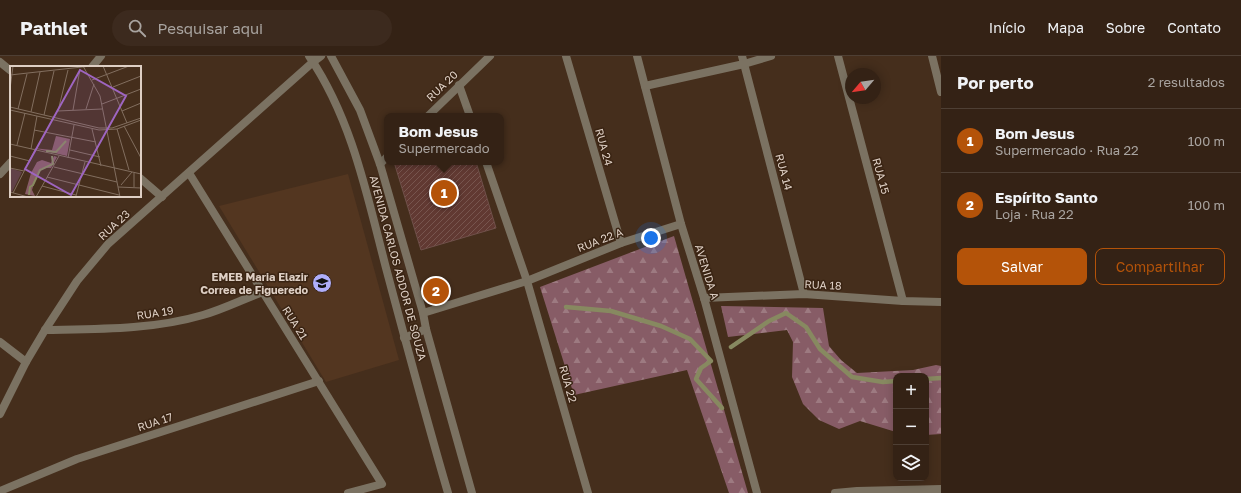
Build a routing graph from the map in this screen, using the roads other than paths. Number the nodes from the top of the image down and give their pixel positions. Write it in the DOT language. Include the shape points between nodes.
graph roads {
  1 [pos="101,56"];
  2 [pos="322,56"];
  3 [pos="331,56"];
  4 [pos="490,56"];
  5 [pos="566,56"];
  6 [pos="637,56"];
  7 [pos="771,56"];
  8 [pos="838,56"];
  9 [pos="932,56"];
  10 [pos="311,59"];
  11 [pos="743,60"];
  12 [pos="0,62"];
  13 [pos="93,66"];
  14 [pos="10,70"];
  15 [pos="459,85"];
  16 [pos="645,86"];
  17 [pos="941,92"];
  18 [pos="431,113"];
  19 [pos="469,113"];
  20 [pos="384,160"];
  21 [pos="10,163"];
  22 [pos="380,164"];
  23 [pos="487,165"];
  24 [pos="189,173"];
  25 [pos="0,174"];
  26 [pos="141,179"];
  27 [pos="162,197"];
  28 [pos="681,224"];
  29 [pos="621,243"];
  30 [pos="527,281"];
  31 [pos="263,292"];
  32 [pos="804,294"];
  33 [pos="704,298"];
  34 [pos="903,301"];
  35 [pos="941,302"];
  36 [pos="423,313"];
  37 [pos="426,329"];
  38 [pos="45,330"];
  39 [pos="404,338"];
  40 [pos="0,342"];
  41 [pos="26,362"];
  42 [pos="319,382"];
  43 [pos="0,414"];
  44 [pos="941,489"];
  45 [pos="0,491"];
  46 [pos="857,492"];
  47 [pos="348,493"];
  48 [pos="448,493"];
  49 [pos="472,493"];
  50 [pos="588,493"];
  51 [pos="757,493"];
  52 [pos="835,493"];
  1 -- 13 [label="street"];
  2 -- 10 [label="street, RUA 23"];
  3 -- 22 [label="street, AVENIDA CARLOS ADDOR DE SOUZA" via="360,110"];
  4 -- 15 [label="street, RUA 20"];
  5 -- 29 [label="street, RUA 24"];
  6 -- 16 [label="street, AVENIDA A"];
  7 -- 11 [label="street"];
  8 -- 34 [label="street, RUA 15"];
  9 -- 17 [label="street"];
  10 -- 24 [label="street, RUA 23"];
  10 -- 39 [label="street, AVENIDA CARLOS ADDOR DE SOUZA" via="343,118 357,159"];
  11 -- 16 [label="street"];
  11 -- 32 [label="street, RUA 14"];
  12 -- 14 [label="street"];
  15 -- 18 [label="street, RUA 20"];
  15 -- 19 [label="street"];
  16 -- 28 [label="street, AVENIDA A"];
  20 -- 22 [label="street"];
  21 -- 25 [label="street"];
  22 -- 36 [label="street, AVENIDA CARLOS ADDOR DE SOUZA"];
  23 -- 30 [label="street, RUA 22"];
  24 -- 27 [label="street, RUA 23"];
  24 -- 31 [label="street, RUA 21"];
  26 -- 27 [label="street"];
  27 -- 38 [label="street, RUA 23" via="108,244 77,281"];
  28 -- 29 [label="street, RUA 22 A"];
  28 -- 33 [label="street, AVENIDA A"];
  29 -- 30 [label="street, RUA 22 A"];
  30 -- 36 [label="street"];
  30 -- 50 [label="street, RUA 22"];
  31 -- 38 [label="street, RUA 19" via="203,315 166,323 129,328"];
  31 -- 42 [label="street, RUA 21"];
  32 -- 33 [label="street, RUA 18"];
  32 -- 34 [label="street, RUA 18"];
  33 -- 51 [label="street, AVENIDA A"];
  34 -- 35 [label="street, RUA 18"];
  36 -- 37 [label="street, AVENIDA CARLOS ADDOR DE SOUZA"];
  37 -- 39 [label="street"];
  37 -- 49 [label="street, AVENIDA CARLOS ADDOR DE SOUZA"];
  38 -- 41 [label="street, RUA 23"];
  39 -- 48 [label="street, AVENIDA CARLOS ADDOR DE SOUZA"];
  40 -- 41 [label="street"];
  41 -- 43 [label="street, RUA 23"];
  42 -- 45 [label="street, RUA 17" via="77,459"];
  42 -- 47 [label="street, RUA 21" via="382,484"];
  44 -- 46 [label="street"];
  46 -- 52 [label="street"];
}
